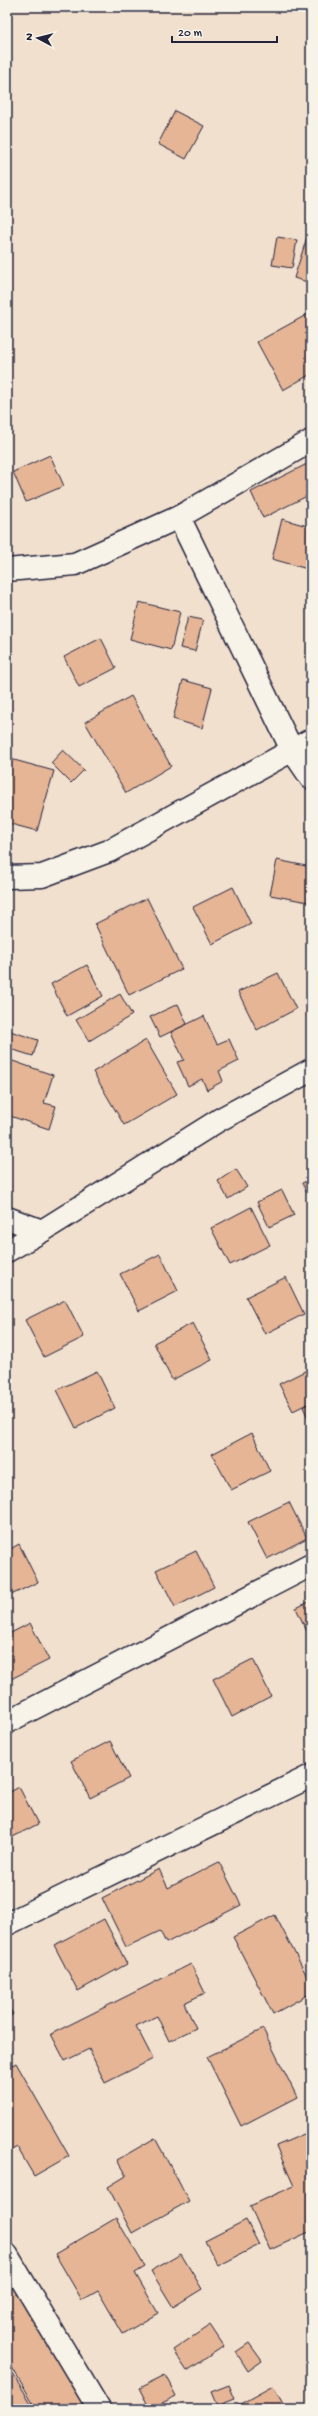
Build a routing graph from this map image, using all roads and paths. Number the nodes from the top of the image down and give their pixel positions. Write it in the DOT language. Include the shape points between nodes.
graph roads {
  1 [pos="311,441"];
  2 [pos="179,517"];
  3 [pos="7,570"];
  4 [pos="302,745"];
  5 [pos="311,778"];
  6 [pos="7,877"];
  7 [pos="311,1070"];
  8 [pos="7,1218"];
  9 [pos="42,1231"];
  10 [pos="7,1252"];
  11 [pos="311,1565"];
  12 [pos="7,1722"];
  13 [pos="311,1776"];
  14 [pos="7,1924"];
  15 [pos="7,2255"];
  16 [pos="99,2409"];
  1 -- 2 [label="street"];
  2 -- 3 [label="street" via="75,564"];
  2 -- 4 [label="street"];
  4 -- 5 [label="street"];
  4 -- 6 [label="street" via="109,851 42,876"];
  7 -- 9 [label="street" via="219,1120"];
  8 -- 9 [label="street"];
  9 -- 10 [label="street"];
  11 -- 12 [label="street"];
  13 -- 14 [label="street"];
  15 -- 16 [label="street"];
}
